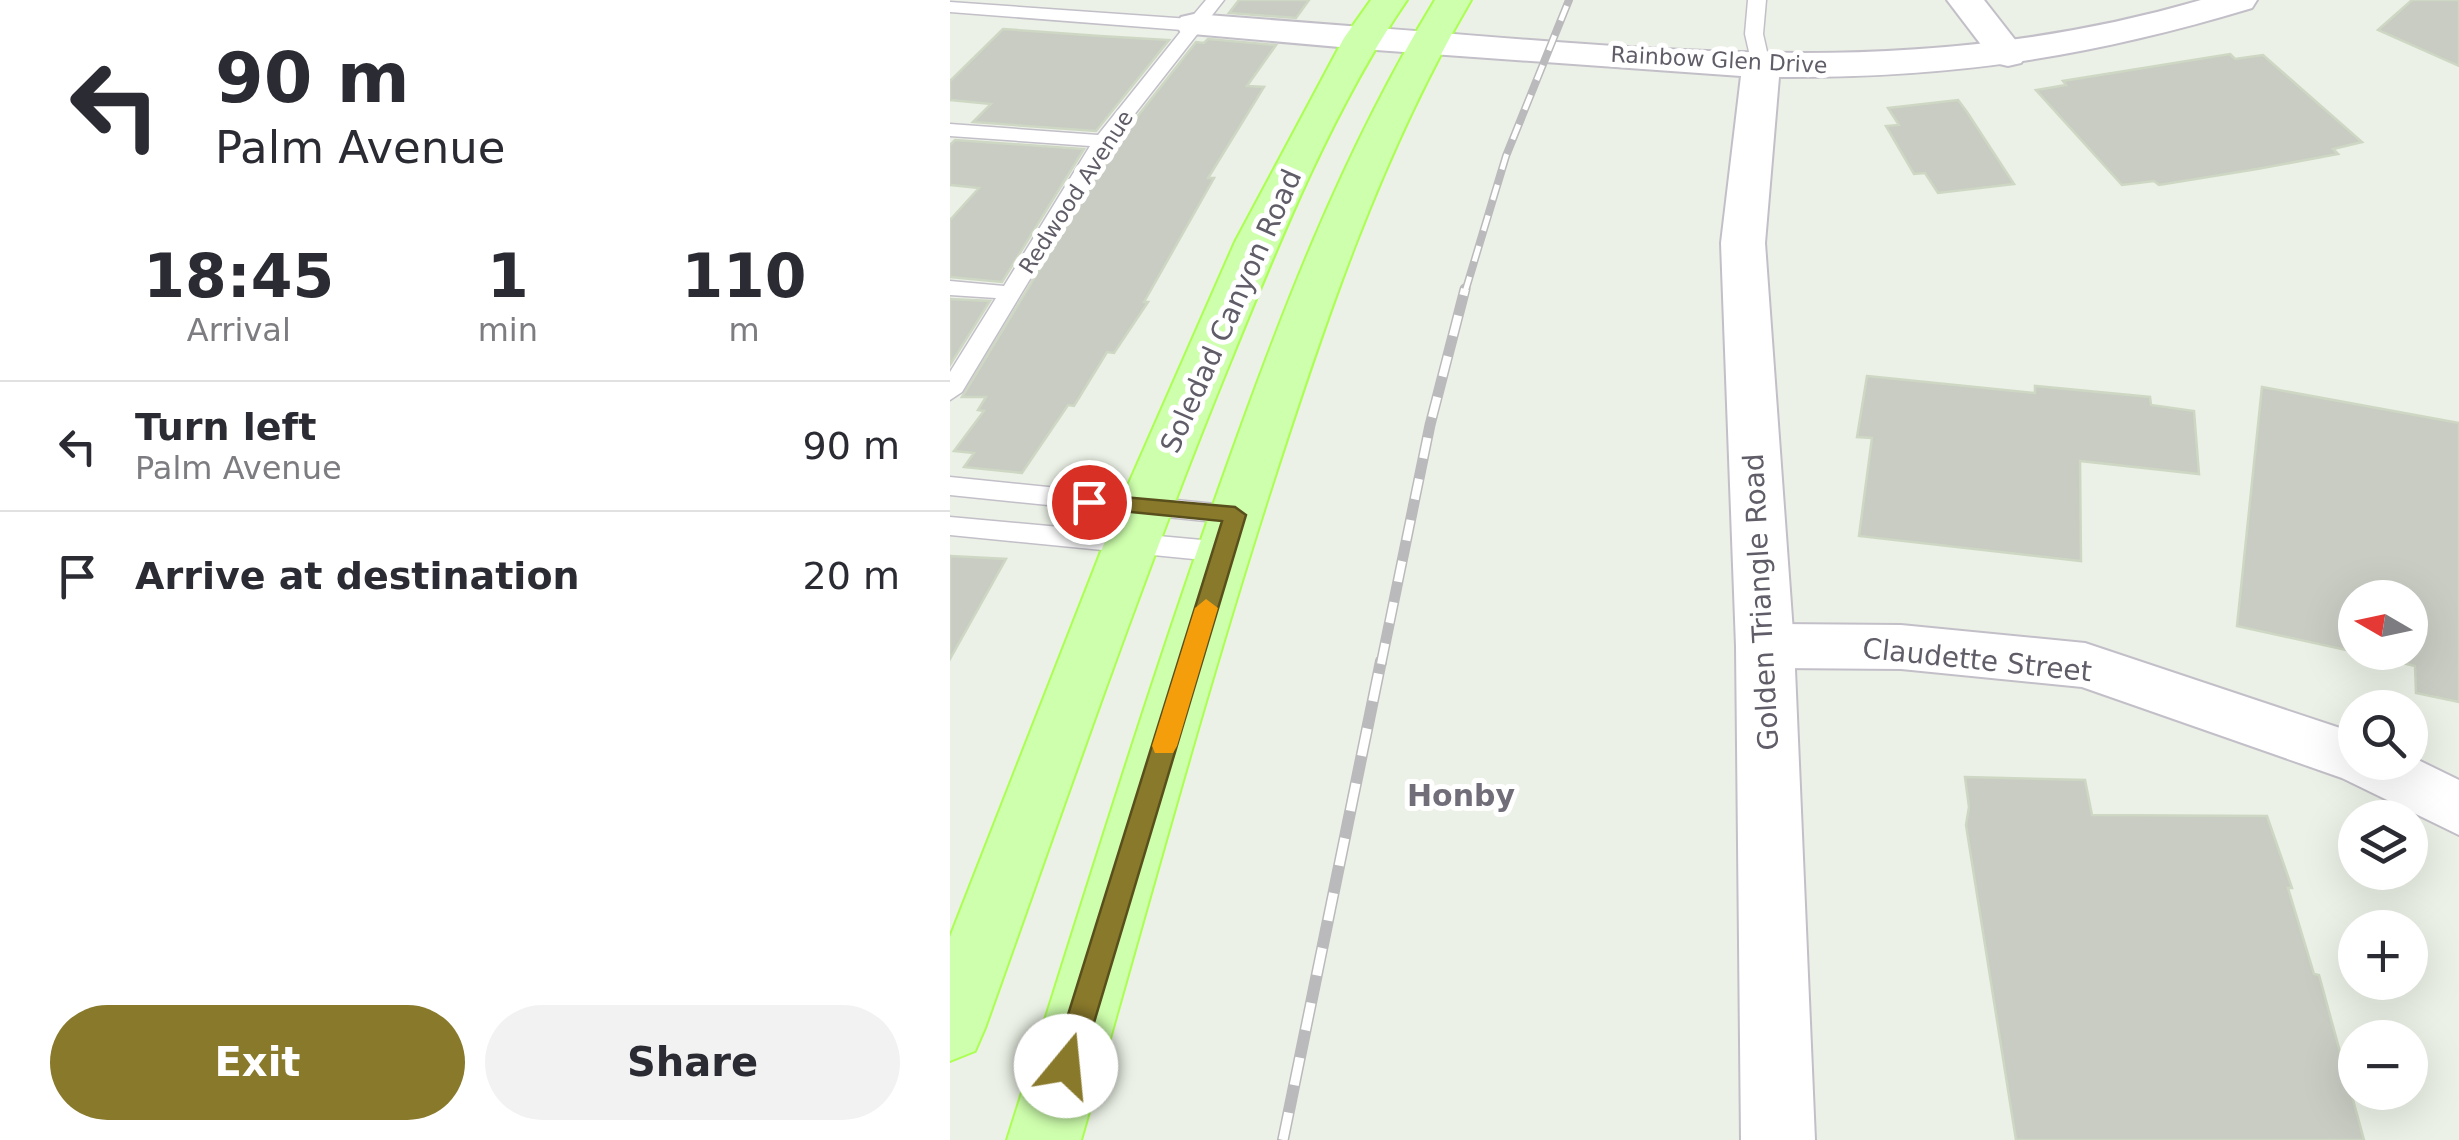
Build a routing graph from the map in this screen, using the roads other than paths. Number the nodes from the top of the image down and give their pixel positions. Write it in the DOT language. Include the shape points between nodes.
graph roads {
  1 [pos="1389,0"];
  2 [pos="1452,0"];
  3 [pos="1758,0"];
  4 [pos="1965,0"];
  5 [pos="2238,0"];
  6 [pos="986,5"];
  7 [pos="950,7"];
  8 [pos="1204,12"];
  9 [pos="1362,38"];
  10 [pos="1426,42"];
  11 [pos="2008,55"];
  12 [pos="1761,65"];
  13 [pos="950,130"];
  14 [pos="1103,142"];
  15 [pos="950,288"];
  16 [pos="1012,293"];
  17 [pos="950,392"];
  18 [pos="950,486"];
  19 [pos="950,526"];
  20 [pos="1136,527"];
  21 [pos="1229,533"];
  22 [pos="1765,646"];
  23 [pos="2338,752"];
  24 [pos="2400,780"];
  25 [pos="2459,809"];
  26 [pos="950,1028"];
  27 [pos="1044,1140"];
  28 [pos="1778,1140"];
  1 -- 9 [label="main road, Soledad Canyon Road"];
  2 -- 10 [label="main road"];
  3 -- 12 [label="lane" via="1754,34"];
  4 -- 11 [label="street"];
  5 -- 11 [label="street, Rainbow Glen Drive" via="2134,31"];
  6 -- 7 [label="lane"];
  6 -- 8 [label="lane"];
  8 -- 9 [label="street, Rainbow Glen Drive"];
  8 -- 14 [label="lane, Redwood Avenue"];
  9 -- 10 [label="street, Rainbow Glen Drive"];
  9 -- 20 [label="main road, Soledad Canyon Road" via="1256,242"];
  10 -- 12 [label="street, Rainbow Glen Drive"];
  10 -- 21 [label="main road" via="1326,251"];
  11 -- 12 [label="street, Rainbow Glen Drive"];
  12 -- 22 [label="street, Golden Triangle Road" via="1743,242"];
  13 -- 14 [label="lane"];
  14 -- 16 [label="lane, Redwood Avenue"];
  15 -- 16 [label="lane"];
  16 -- 17 [label="lane, Redwood Avenue"];
  18 -- 20 [label="lane"];
  19 -- 20 [label="lane"];
  20 -- 21 [label="lane"];
  20 -- 21 [label="lane"];
  20 -- 26 [label="main road, Soledad Canyon Road"];
  21 -- 27 [label="main road"];
  22 -- 23 [label="street, Claudette Street" via="1901,647 2085,666"];
  22 -- 28 [label="street, Golden Triangle Road"];
  24 -- 25 [label="street"];
}
